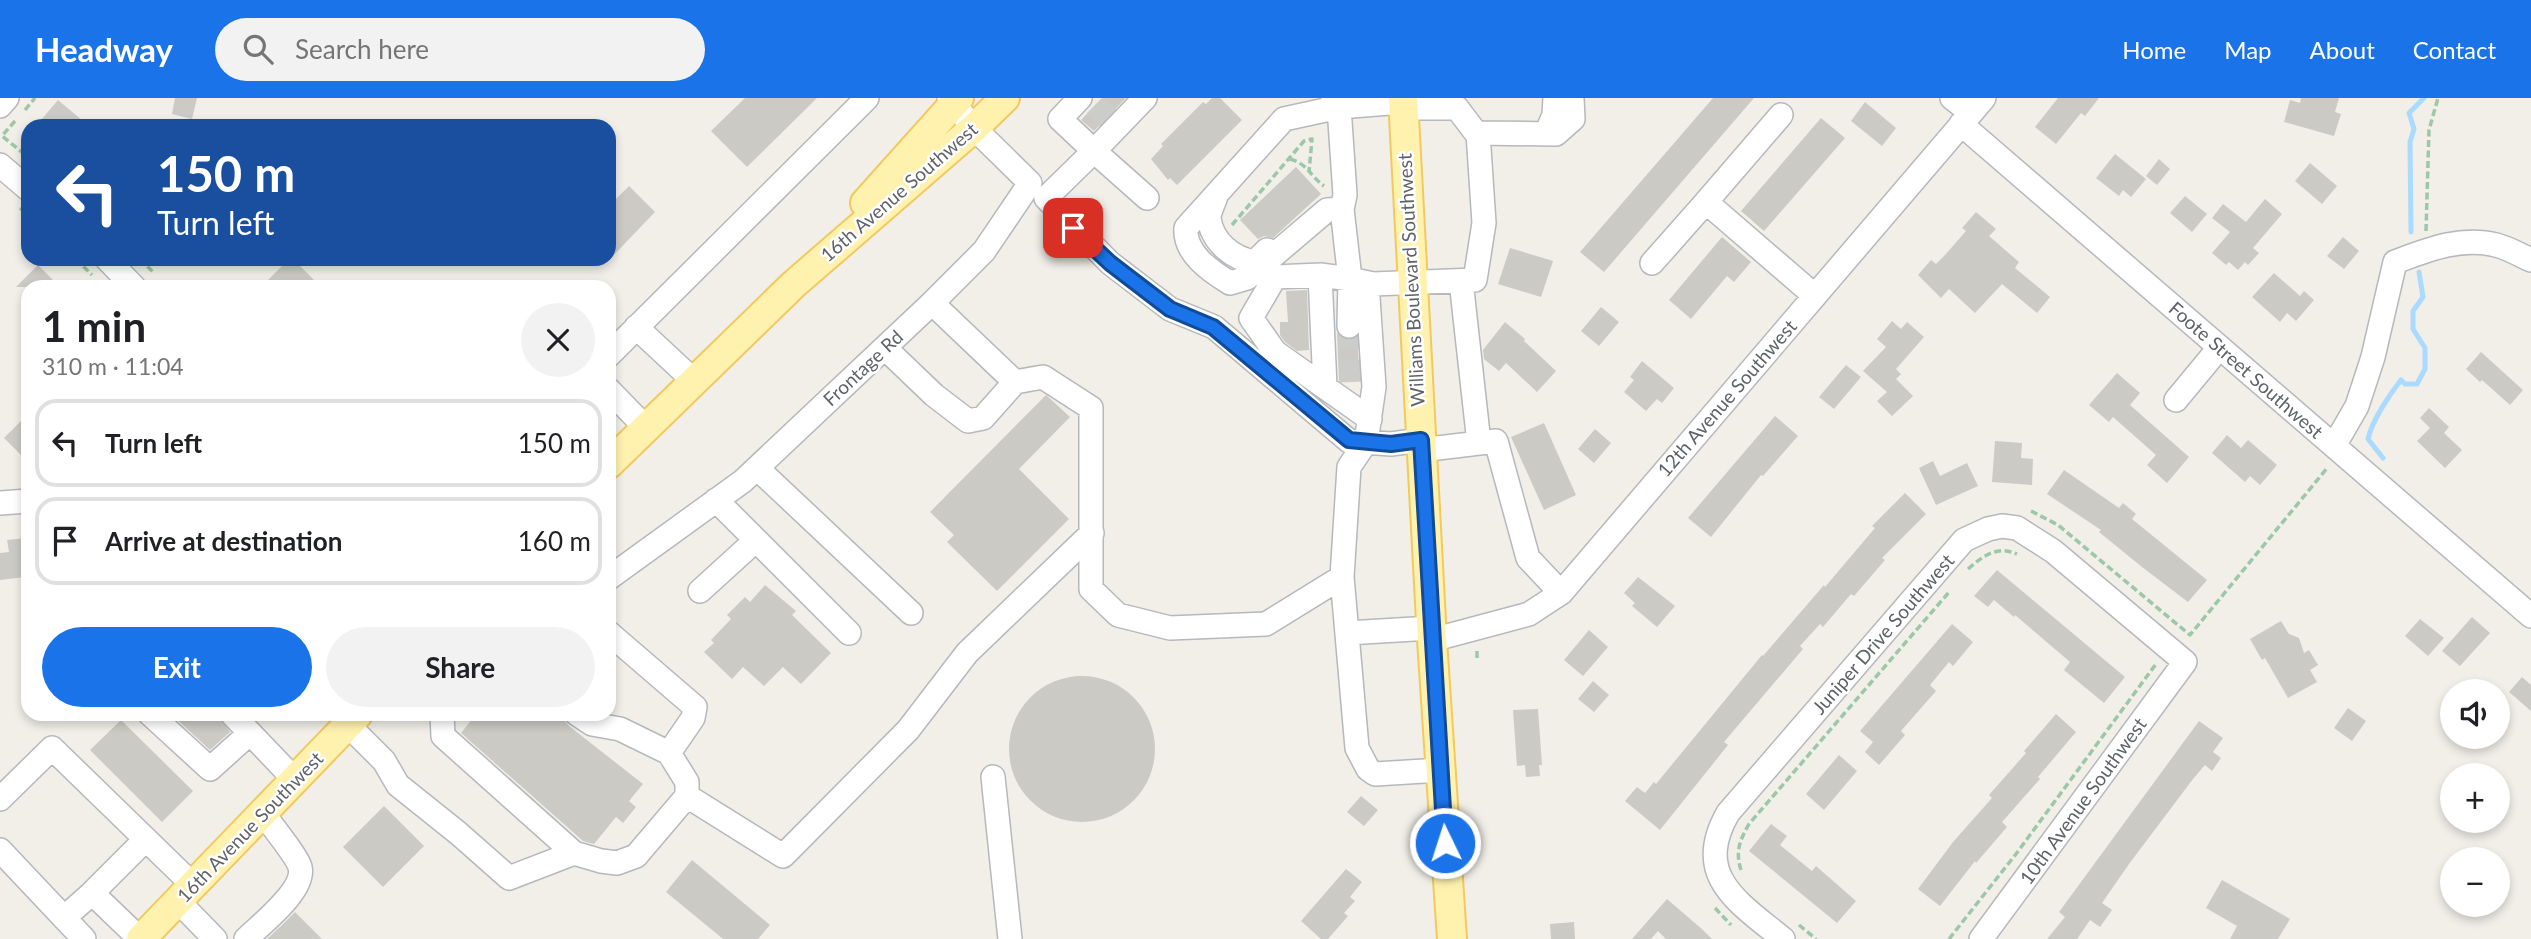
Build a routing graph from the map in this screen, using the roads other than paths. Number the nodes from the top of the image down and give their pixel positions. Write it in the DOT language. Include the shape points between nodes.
graph roads {
  1 [pos="7,98"];
  2 [pos="867,98"];
  3 [pos="1005,98"];
  4 [pos="1555,98"];
  5 [pos="1572,98"];
  6 [pos="1952,98"];
  7 [pos="954,100"];
  8 [pos="1136,102"];
  9 [pos="1336,102"];
  10 [pos="1461,103"];
  11 [pos="1401,105"];
  12 [pos="0,106"];
  13 [pos="1098,109"];
  14 [pos="1972,112"];
  15 [pos="1781,116"];
  16 [pos="974,128"];
  17 [pos="1478,133"];
  18 [pos="1546,134"];
  19 [pos="1094,151"];
  20 [pos="0,165"];
  21 [pos="21,184"];
  22 [pos="1039,191"];
  23 [pos="1147,198"];
  24 [pos="1706,202"];
  25 [pos="1334,209"];
  26 [pos="1213,215"];
  27 [pos="2531,261"];
  28 [pos="1652,263"];
  29 [pos="114,266"];
  30 [pos="1321,275"];
  31 [pos="127,280"];
  32 [pos="1358,281"];
  33 [pos="1461,281"];
  34 [pos="793,285"];
  35 [pos="1412,285"];
  36 [pos="1815,296"];
  37 [pos="932,303"];
  38 [pos="1349,326"];
  39 [pos="636,327"];
  40 [pos="616,348"];
  41 [pos="885,348"];
  42 [pos="2219,348"];
  43 [pos="694,381"];
  44 [pos="1015,382"];
  45 [pos="1351,382"];
  46 [pos="1325,387"];
  47 [pos="616,397"];
  48 [pos="2176,400"];
  49 [pos="1361,413"];
  50 [pos="646,428"];
  51 [pos="1366,442"];
  52 [pos="1479,443"];
  53 [pos="1421,445"];
  54 [pos="2337,449"];
  55 [pos="616,457"];
  56 [pos="757,468"];
  57 [pos="716,500"];
  58 [pos="21,501"];
  59 [pos="0,503"];
  60 [pos="1093,533"];
  61 [pos="756,540"];
  62 [pos="616,573"];
  63 [pos="1342,577"];
  64 [pos="700,591"];
  65 [pos="1561,593"];
  66 [pos="911,612"];
  67 [pos="2531,616"];
  68 [pos="1347,632"];
  69 [pos="849,633"];
  70 [pos="1432,634"];
  71 [pos="616,639"];
  72 [pos="2185,662"];
  73 [pos="158,721"];
  74 [pos="239,721"];
  75 [pos="352,721"];
  76 [pos="354,721"];
  77 [pos="442,721"];
  78 [pos="588,721"];
  79 [pos="250,733"];
  80 [pos="668,753"];
  81 [pos="1441,770"];
  82 [pos="993,777"];
  83 [pos="295,779"];
  84 [pos="687,796"];
  85 [pos="0,799"];
  86 [pos="263,813"];
  87 [pos="145,840"];
  88 [pos="0,850"];
  89 [pos="574,853"];
  90 [pos="92,893"];
  91 [pos="186,893"];
  92 [pos="64,918"];
  93 [pos="1790,932"];
  94 [pos="146,937"];
  95 [pos="84,939"];
  96 [pos="215,939"];
  97 [pos="246,939"];
  98 [pos="1010,939"];
  99 [pos="1452,939"];
  100 [pos="1981,939"];
  1 -- 12 [label="street"];
  2 -- 39 [label="street"];
  3 -- 16 [label="main road, 16th Avenue Southwest"];
  4 -- 18 [label="street"];
  5 -- 18 [label="street" via="1573,119 1556,134"];
  6 -- 14 [label="street, Foote Street Southwest"];
  7 -- 16 [label="street"];
  7 -- 34 [label="main road, 16th Avenue Southwest"];
  8 -- 13 [label="street"];
  9 -- 11 [label="street"];
  9 -- 25 [label="street" via="1345,195"];
  9 -- 26 [label="street" via="1284,119"];
  10 -- 11 [label="street"];
  10 -- 17 [label="street"];
  11 -- 35 [label="main road, Williams Boulevard Southwest"];
  13 -- 19 [label="street, Frontage Rd"];
  13 -- 19 [label="street" via="1060,119"];
  14 -- 36 [label="street, 12th Avenue Southwest"];
  14 -- 42 [label="street, Foote Street Southwest"];
  15 -- 24 [label="street"];
  16 -- 22 [label="street"];
  16 -- 34 [label="main road, 16th Avenue Southwest"];
  17 -- 18 [label="street"];
  17 -- 33 [label="street" via="1484,223 1475,280"];
  19 -- 22 [label="street, Frontage Rd"];
  19 -- 23 [label="street"];
  20 -- 21 [label="street"];
  22 -- 37 [label="street, Frontage Rd"];
  22 -- 51 [label="street" via="1110,263 1170,309 1213,327 1349,440"];
  24 -- 28 [label="street"];
  24 -- 36 [label="street"];
  25 -- 26 [label="street" via="1314,206 1255,262 1228,270 1206,253 1203,228"];
  25 -- 26 [label="street" via="1248,278 1230,283 1189,249 1185,237 1186,228"];
  25 -- 32 [label="street"];
  27 -- 54 [label="street" via="2497,245 2474,242 2453,243 2395,262 2373,357"];
  29 -- 31 [label="street"];
  30 -- 32 [label="street"];
  30 -- 46 [label="street"];
  30 -- 46 [label="street" via="1275,277 1251,318 1275,352"];
  32 -- 35 [label="street"];
  32 -- 38 [label="street"];
  32 -- 49 [label="street" via="1374,387"];
  33 -- 35 [label="street"];
  33 -- 52 [label="street"];
  34 -- 43 [label="main road, 16th Avenue Southwest"];
  35 -- 53 [label="main road, Williams Boulevard Southwest"];
  36 -- 65 [label="street, 12th Avenue Southwest"];
  37 -- 41 [label="street, Frontage Rd"];
  37 -- 44 [label="street"];
  39 -- 40 [label="street"];
  39 -- 43 [label="street"];
  41 -- 44 [label="street" via="933,395 968,421 983,418"];
  41 -- 56 [label="street, Frontage Rd"];
  42 -- 48 [label="street"];
  42 -- 54 [label="street, Foote Street Southwest"];
  43 -- 50 [label="main road, 16th Avenue Southwest"];
  44 -- 60 [label="street" via="1043,377 1091,408"];
  45 -- 49 [label="street"];
  46 -- 49 [label="street"];
  47 -- 50 [label="street"];
  49 -- 51 [label="street"];
  50 -- 55 [label="main road, 16th Avenue Southwest"];
  51 -- 53 [label="street"];
  51 -- 63 [label="street" via="1349,467"];
  52 -- 53 [label="street"];
  52 -- 65 [label="street" via="1496,441 1528,558"];
  53 -- 70 [label="main road, Williams Boulevard Southwest"];
  54 -- 67 [label="street, Foote Street Southwest"];
  56 -- 57 [label="street, Frontage Rd"];
  56 -- 66 [label="street"];
  57 -- 61 [label="street"];
  57 -- 62 [label="street, Frontage Rd"];
  58 -- 59 [label="street"];
  60 -- 63 [label="street" via="1091,589 1118,615 1170,628 1266,624"];
  60 -- 84 [label="street" via="967,653 908,730 783,856"];
  61 -- 64 [label="street"];
  61 -- 69 [label="street"];
  63 -- 68 [label="street"];
  65 -- 70 [label="street, 12th Avenue Southwest" via="1529,614"];
  68 -- 70 [label="street, 12th Avenue Southwest"];
  68 -- 81 [label="street" via="1357,748 1368,769 1375,774"];
  70 -- 81 [label="main road, Williams Boulevard Southwest"];
  71 -- 80 [label="street" via="695,707"];
  72 -- 93 [label="street, Juniper Drive Southwest" via="2053,551 2017,528 1988,529 1964,540 1720,826 1714,858 1717,874 1740,903"];
  72 -- 100 [label="street, 10th Avenue Southwest"];
  73 -- 79 [label="street" via="210,769"];
  74 -- 79 [label="street"];
  75 -- 83 [label="main road, 16th Avenue Southwest"];
  76 -- 89 [label="street" via="398,785 509,878"];
  77 -- 89 [label="street" via="443,736"];
  78 -- 80 [label="street" via="620,729"];
  79 -- 83 [label="street"];
  80 -- 84 [label="street" via="687,782"];
  81 -- 99 [label="main road, Williams Boulevard Southwest"];
  82 -- 98 [label="street"];
  83 -- 86 [label="main road, 16th Avenue Southwest"];
  84 -- 89 [label="street" via="636,856 617,863"];
  85 -- 87 [label="street" via="52,748"];
  86 -- 91 [label="main road, 16th Avenue Southwest"];
  86 -- 97 [label="street" via="300,866 300,882"];
  87 -- 90 [label="street"];
  87 -- 91 [label="street"];
  88 -- 92 [label="street"];
  90 -- 92 [label="street"];
  90 -- 94 [label="street"];
  91 -- 94 [label="main road, 16th Avenue Southwest"];
  91 -- 96 [label="street"];
  92 -- 95 [label="street"];
}
